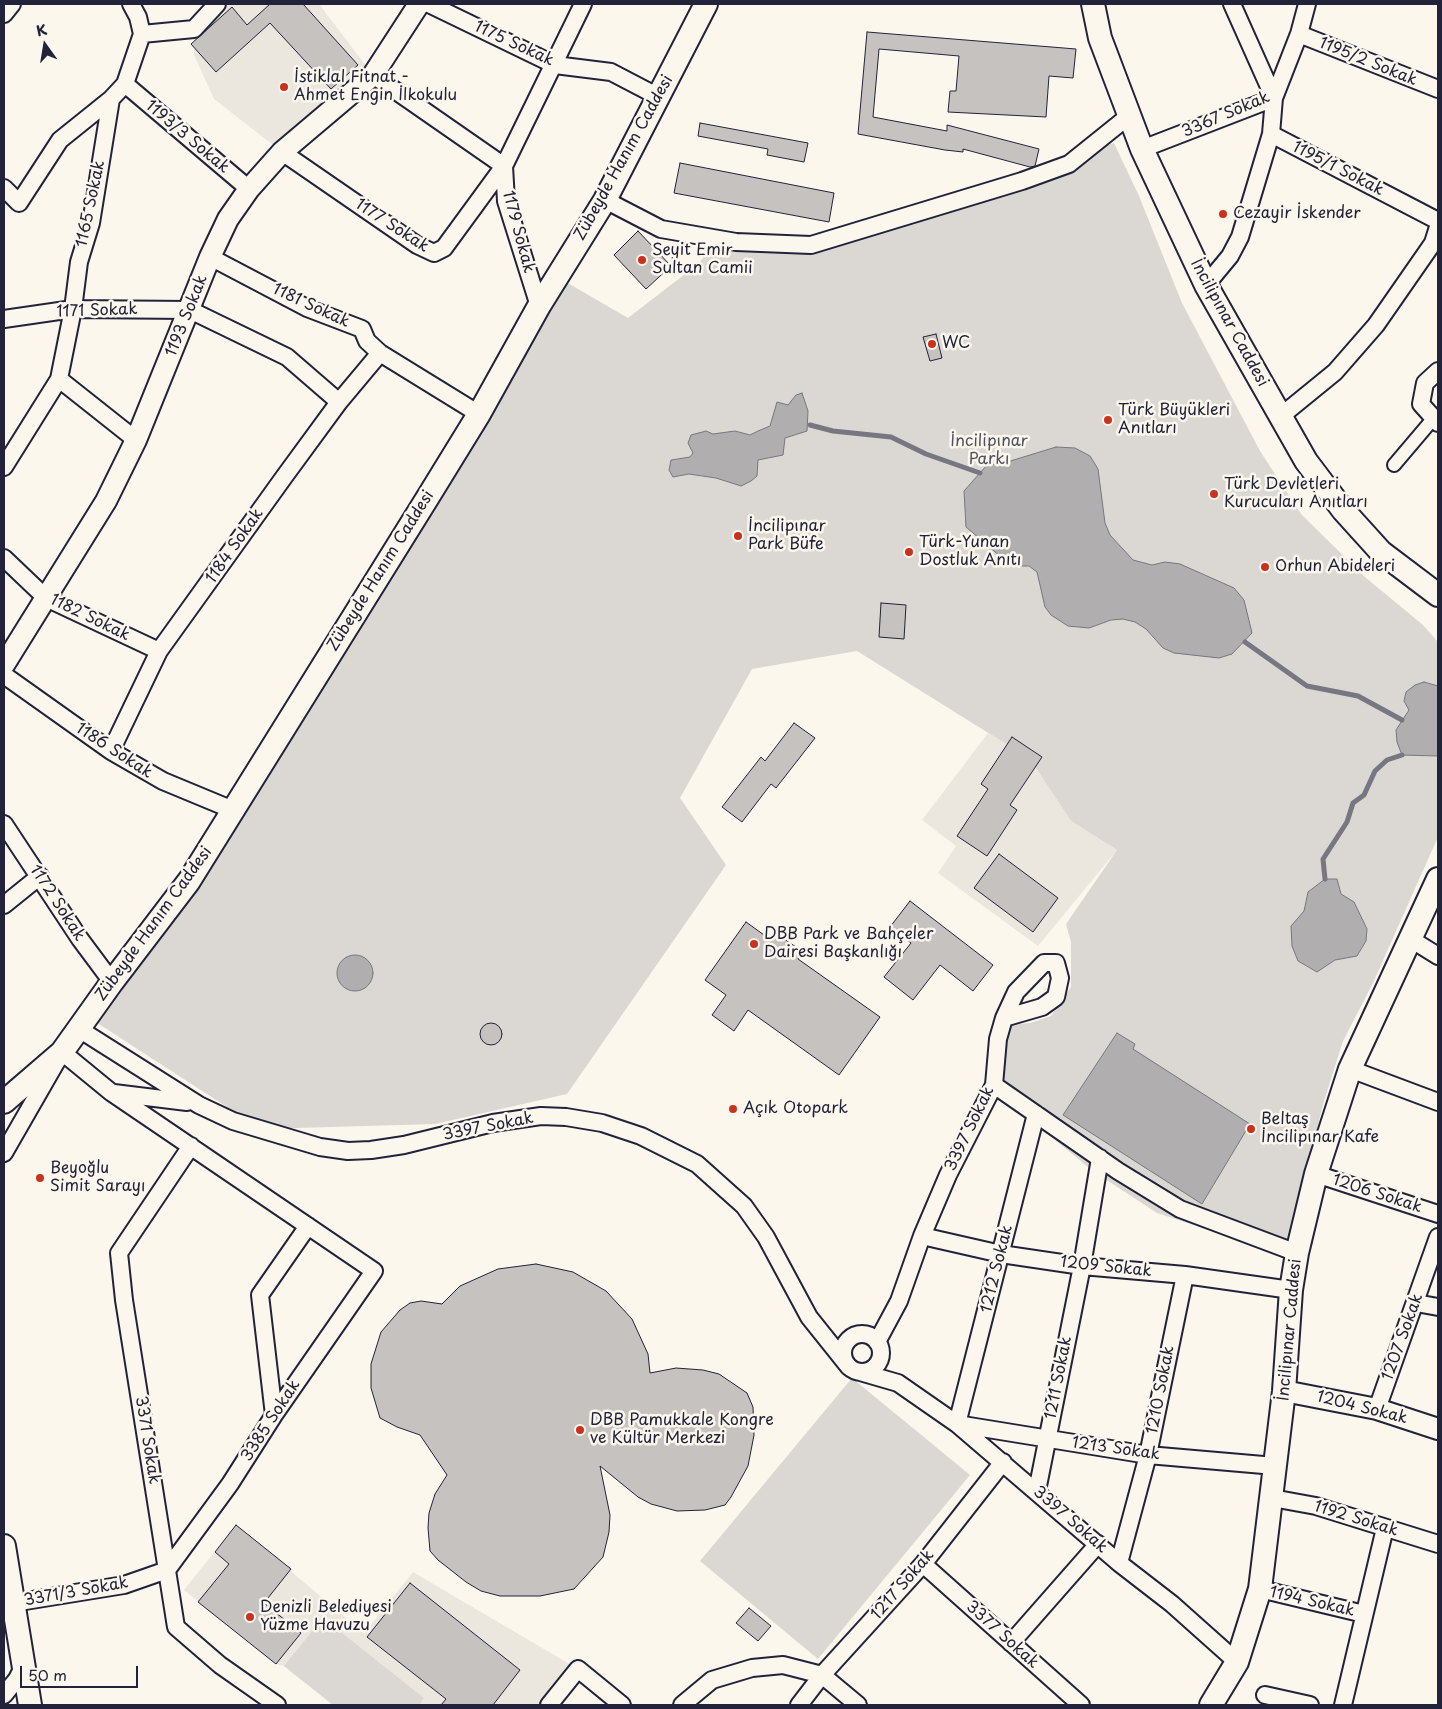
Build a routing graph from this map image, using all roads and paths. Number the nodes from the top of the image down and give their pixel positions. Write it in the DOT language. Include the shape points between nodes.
graph roads {
  1 [pos="12,4"];
  2 [pos="131,4"];
  3 [pos="217,4"];
  4 [pos="419,4"];
  5 [pos="429,4"];
  6 [pos="582,4"];
  7 [pos="706,4"];
  8 [pos="1093,4"];
  9 [pos="1232,4"];
  10 [pos="1307,4"];
  11 [pos="4,14"];
  12 [pos="142,34"];
  13 [pos="1299,34"];
  14 [pos="555,65"];
  15 [pos="373,75"];
  16 [pos="125,84"];
  17 [pos="1438,89"];
  18 [pos="657,96"];
  19 [pos="1274,98"];
  20 [pos="111,99"];
  21 [pos="1130,114"];
  22 [pos="1271,134"];
  23 [pos="1142,149"];
  24 [pos="282,152"];
  25 [pos="504,166"];
  26 [pos="4,188"];
  27 [pos="249,189"];
  28 [pos="605,200"];
  29 [pos="1438,221"];
  30 [pos="1438,227"];
  31 [pos="1436,245"];
  32 [pos="210,258"];
  33 [pos="1206,284"];
  34 [pos="539,306"];
  35 [pos="73,309"];
  36 [pos="190,310"];
  37 [pos="4,319"];
  38 [pos="380,353"];
  39 [pos="1438,371"];
  40 [pos="59,379"];
  41 [pos="339,402"];
  42 [pos="478,414"];
  43 [pos="1281,416"];
  44 [pos="1436,421"];
  45 [pos="136,440"];
  46 [pos="1394,465"];
  47 [pos="4,467"];
  48 [pos="4,558"];
  49 [pos="1438,596"];
  50 [pos="46,598"];
  51 [pos="159,651"];
  52 [pos="4,665"];
  53 [pos="4,676"];
  54 [pos="111,751"];
  55 [pos="233,810"];
  56 [pos="4,824"];
  57 [pos="40,876"];
  58 [pos="1436,888"];
  59 [pos="4,905"];
  60 [pos="1409,938"];
  61 [pos="1438,956"];
  62 [pos="112,982"];
  63 [pos="1004,1018"];
  64 [pos="79,1029"];
  65 [pos="62,1052"];
  66 [pos="1350,1069"];
  67 [pos="994,1085"];
  68 [pos="112,1093"];
  69 [pos="4,1102"];
  70 [pos="1438,1102"];
  71 [pos="199,1104"];
  72 [pos="1036,1114"];
  73 [pos="191,1146"];
  74 [pos="4,1153"];
  75 [pos="1100,1158"];
  76 [pos="1316,1174"];
  77 [pos="1438,1214"];
  78 [pos="308,1226"];
  79 [pos="922,1236"];
  80 [pos="1438,1237"];
  81 [pos="1297,1253"];
  82 [pos="1002,1254"];
  83 [pos="1082,1266"];
  84 [pos="1184,1275"];
  85 [pos="1292,1290"];
  86 [pos="1416,1303"];
  87 [pos="1438,1307"];
  88 [pos="809,1317"];
  89 [pos="889,1321"];
  90 [pos="852,1337"];
  91 [pos="879,1348"];
  92 [pos="854,1370"];
  93 [pos="898,1383"];
  94 [pos="1284,1390"];
  95 [pos="1377,1409"];
  96 [pos="274,1415"];
  97 [pos="957,1424"];
  98 [pos="1438,1429"];
  99 [pos="1046,1439"];
  100 [pos="1148,1455"];
  101 [pos="1003,1462"];
  102 [pos="1275,1466"];
  103 [pos="1037,1491"];
  104 [pos="1272,1498"];
  105 [pos="1385,1528"];
  106 [pos="1098,1544"];
  107 [pos="1438,1544"];
  108 [pos="4,1546"];
  109 [pos="1119,1563"];
  110 [pos="923,1564"];
  111 [pos="167,1570"];
  112 [pos="1260,1590"];
  113 [pos="13,1603"];
  114 [pos="1364,1614"];
  115 [pos="1011,1642"];
  116 [pos="1237,1662"];
  117 [pos="24,1665"];
  118 [pos="822,1675"];
  119 [pos="4,1695"];
  120 [pos="1266,1695"];
  121 [pos="30,1705"];
  122 [pos="277,1705"];
  123 [pos="549,1705"];
  124 [pos="622,1705"];
  125 [pos="682,1705"];
  126 [pos="800,1705"];
  127 [pos="858,1705"];
  128 [pos="1081,1705"];
  129 [pos="1211,1705"];
  130 [pos="1310,1705"];
  131 [pos="1343,1705"];
  1 -- 11 [label="street"];
  2 -- 12 [label="street"];
  3 -- 12 [label="street" via="194,29"];
  4 -- 15 [label="street, 1193 Sokak"];
  5 -- 14 [label="street, 1175 Sokak"];
  6 -- 14 [label="street"];
  7 -- 18 [label="main road, Zübeyde Hanım Caddesi"];
  8 -- 21 [label="main road, İncilipınar Caddesi" via="1100,38"];
  9 -- 19 [label="street"];
  10 -- 13 [label="street, 3367 Sokak"];
  12 -- 16 [label="street"];
  13 -- 17 [label="street, 1195/2 Sokak"];
  13 -- 19 [label="street, 3367 Sokak"];
  14 -- 18 [label="street, 1175 Sokak" via="611,72"];
  14 -- 25 [label="street"];
  15 -- 24 [label="street, 1193 Sokak"];
  15 -- 25 [label="street"];
  16 -- 20 [label="street"];
  16 -- 27 [label="street, 1193/3 Sokak"];
  18 -- 28 [label="main road, Zübeyde Hanım Caddesi"];
  19 -- 22 [label="street"];
  19 -- 23 [label="street, 3367 Sokak"];
  20 -- 26 [label="street" via="60,140 19,203"];
  20 -- 35 [label="street, 1165 Sokak"];
  21 -- 23 [label="main road, İncilipınar Caddesi"];
  21 -- 28 [label="street" via="1069,164 811,245 736,242 661,229"];
  22 -- 29 [label="street, 1195/1 Sokak"];
  22 -- 33 [label="street" via="1240,237 1230,256"];
  23 -- 33 [label="main road, İncilipınar Caddesi"];
  24 -- 25 [label="street, 1177 Sokak" via="417,245 434,253 444,248"];
  24 -- 27 [label="street, 1193 Sokak"];
  25 -- 34 [label="street, 1179 Sokak" via="506,201"];
  27 -- 32 [label="street, 1193 Sokak" via="228,219"];
  28 -- 34 [label="main road, Zübeyde Hanım Caddesi"];
  30 -- 31 [label="street"];
  31 -- 43 [label="street" via="1376,325 1335,372"];
  32 -- 36 [label="street, 1193 Sokak"];
  32 -- 38 [label="street, 1181 Sokak" via="307,308 362,329 367,341"];
  33 -- 43 [label="main road, İncilipınar Caddesi"];
  34 -- 42 [label="main road, Zübeyde Hanım Caddesi"];
  35 -- 36 [label="street, 1171 Sokak"];
  35 -- 37 [label="street, 1171 Sokak"];
  35 -- 40 [label="street, 1165 Sokak"];
  36 -- 41 [label="street" via="287,357"];
  36 -- 45 [label="street, 1193 Sokak"];
  38 -- 41 [label="street, 1184 Sokak"];
  38 -- 42 [label="street, 1181 Sokak"];
  39 -- 44 [label="street" via="1425,383 1421,404"];
  40 -- 45 [label="street"];
  40 -- 47 [label="street"];
  41 -- 51 [label="street, 1184 Sokak"];
  42 -- 55 [label="main road, Zübeyde Hanım Caddesi"];
  43 -- 49 [label="main road, İncilipınar Caddesi" via="1306,461 1343,510 1381,552"];
  44 -- 46 [label="street"];
  45 -- 50 [label="street, 1193 Sokak" via="106,501"];
  48 -- 50 [label="street, 1182 Sokak"];
  50 -- 51 [label="street, 1182 Sokak"];
  50 -- 52 [label="street, 1193 Sokak"];
  51 -- 54 [label="street, 1184 Sokak"];
  53 -- 54 [label="street, 1186 Sokak"];
  54 -- 55 [label="street, 1186 Sokak" via="163,781"];
  55 -- 62 [label="main road, Zübeyde Hanım Caddesi" via="189,881"];
  56 -- 57 [label="street, 1172 Sokak"];
  57 -- 59 [label="street"];
  57 -- 62 [label="street, 1172 Sokak"];
  58 -- 60 [label="main road, İncilipınar Caddesi"];
  60 -- 61 [label="street"];
  60 -- 66 [label="main road, İncilipınar Caddesi"];
  62 -- 64 [label="main road, Zübeyde Hanım Caddesi"];
  63 -- 67 [label="street, 3397 Sokak" via="998,1039"];
  64 -- 65 [label="main road, Zübeyde Hanım Caddesi"];
  64 -- 71 [label="street"];
  65 -- 68 [label="street"];
  65 -- 69 [label="main road, Zübeyde Hanım Caddesi"];
  65 -- 74 [label="street"];
  66 -- 70 [label="street"];
  66 -- 76 [label="main road, İncilipınar Caddesi"];
  67 -- 72 [label="street"];
  67 -- 79 [label="street, 3397 Sokak" via="948,1175"];
  68 -- 71 [label="street"];
  68 -- 73 [label="street"];
  71 -- 88 [label="street, 3397 Sokak" via="233,1121 300,1142 348,1151 404,1145 492,1122 541,1116 593,1122 626,1130 697,1164 744,1206 766,1236"];
  72 -- 75 [label="street"];
  72 -- 82 [label="street, 1212 Sokak"];
  73 -- 78 [label="street"];
  73 -- 111 [label="street, 3371 Sokak" via="119,1253"];
  75 -- 81 [label="street" via="1180,1209"];
  75 -- 83 [label="street, 1211 Sokak"];
  76 -- 77 [label="street, 1206 Sokak"];
  76 -- 81 [label="main road, İncilipınar Caddesi"];
  78 -- 96 [label="street" via="260,1295"];
  78 -- 96 [label="street, 3385 Sokak" via="374,1271"];
  79 -- 82 [label="street, 1209 Sokak"];
  79 -- 89 [label="street, 3397 Sokak"];
  80 -- 86 [label="street, 1207 Sokak"];
  81 -- 85 [label="main road, İncilipınar Caddesi"];
  82 -- 83 [label="street, 1209 Sokak"];
  82 -- 97 [label="street, 1212 Sokak"];
  83 -- 84 [label="street, 1209 Sokak"];
  83 -- 99 [label="street, 1211 Sokak"];
  84 -- 85 [label="street, 1209 Sokak"];
  84 -- 100 [label="street, 1210 Sokak"];
  85 -- 94 [label="main road, İncilipınar Caddesi"];
  86 -- 87 [label="street"];
  86 -- 95 [label="street, 1207 Sokak"];
  88 -- 90 [label="street"];
  88 -- 92 [label="street, 3397 Sokak"];
  89 -- 90 [label="street"];
  89 -- 91 [label="street, 3397 Sokak"];
  90 -- 91 [label="street" via="867,1335"];
  90 -- 92 [label="street" via="843,1350 845,1362"];
  91 -- 92 [label="street, 3397 Sokak" via="880,1360 872,1369"];
  91 -- 93 [label="street"];
  92 -- 93 [label="street"];
  93 -- 97 [label="street, 3397 Sokak"];
  94 -- 95 [label="street, 1204 Sokak"];
  94 -- 102 [label="main road, İncilipınar Caddesi"];
  95 -- 98 [label="street, 1204 Sokak"];
  96 -- 111 [label="street, 3385 Sokak" via="230,1484"];
  97 -- 99 [label="street, 1213 Sokak"];
  97 -- 101 [label="street, 3397 Sokak"];
  99 -- 100 [label="street, 1213 Sokak"];
  99 -- 103 [label="street, 1211 Sokak"];
  100 -- 102 [label="street, 1213 Sokak"];
  100 -- 109 [label="street, 1210 Sokak"];
  101 -- 103 [label="street, 3397 Sokak"];
  101 -- 110 [label="street, 1217 Sokak"];
  102 -- 104 [label="main road, İncilipınar Caddesi"];
  103 -- 106 [label="street, 3397 Sokak"];
  104 -- 105 [label="street, 1192 Sokak" via="1316,1506"];
  104 -- 112 [label="main road, İncilipınar Caddesi"];
  105 -- 107 [label="street, 1192 Sokak"];
  105 -- 114 [label="street"];
  106 -- 109 [label="street, 3397 Sokak"];
  106 -- 115 [label="street"];
  108 -- 113 [label="main road"];
  109 -- 116 [label="street, 3397 Sokak" via="1172,1604"];
  110 -- 115 [label="street, 3377 Sokak"];
  110 -- 118 [label="street, 1217 Sokak"];
  111 -- 113 [label="street, 3371/3 Sokak" via="124,1585"];
  111 -- 122 [label="street, 3371 Sokak" via="176,1627 220,1665"];
  112 -- 114 [label="street, 1194 Sokak"];
  112 -- 116 [label="main road, İncilipınar Caddesi"];
  113 -- 117 [label="main road"];
  114 -- 131 [label="street"];
  115 -- 128 [label="street, 3377 Sokak"];
  116 -- 129 [label="main road, İncilipınar Caddesi"];
  117 -- 119 [label="street"];
  117 -- 121 [label="main road"];
  118 -- 125 [label="street" via="783,1665 752,1668 712,1680"];
  118 -- 126 [label="street, 1217 Sokak"];
  118 -- 127 [label="street"];
  120 -- 130 [label="street"];
  123 -- 124 [label="street" via="578,1669"];
}
